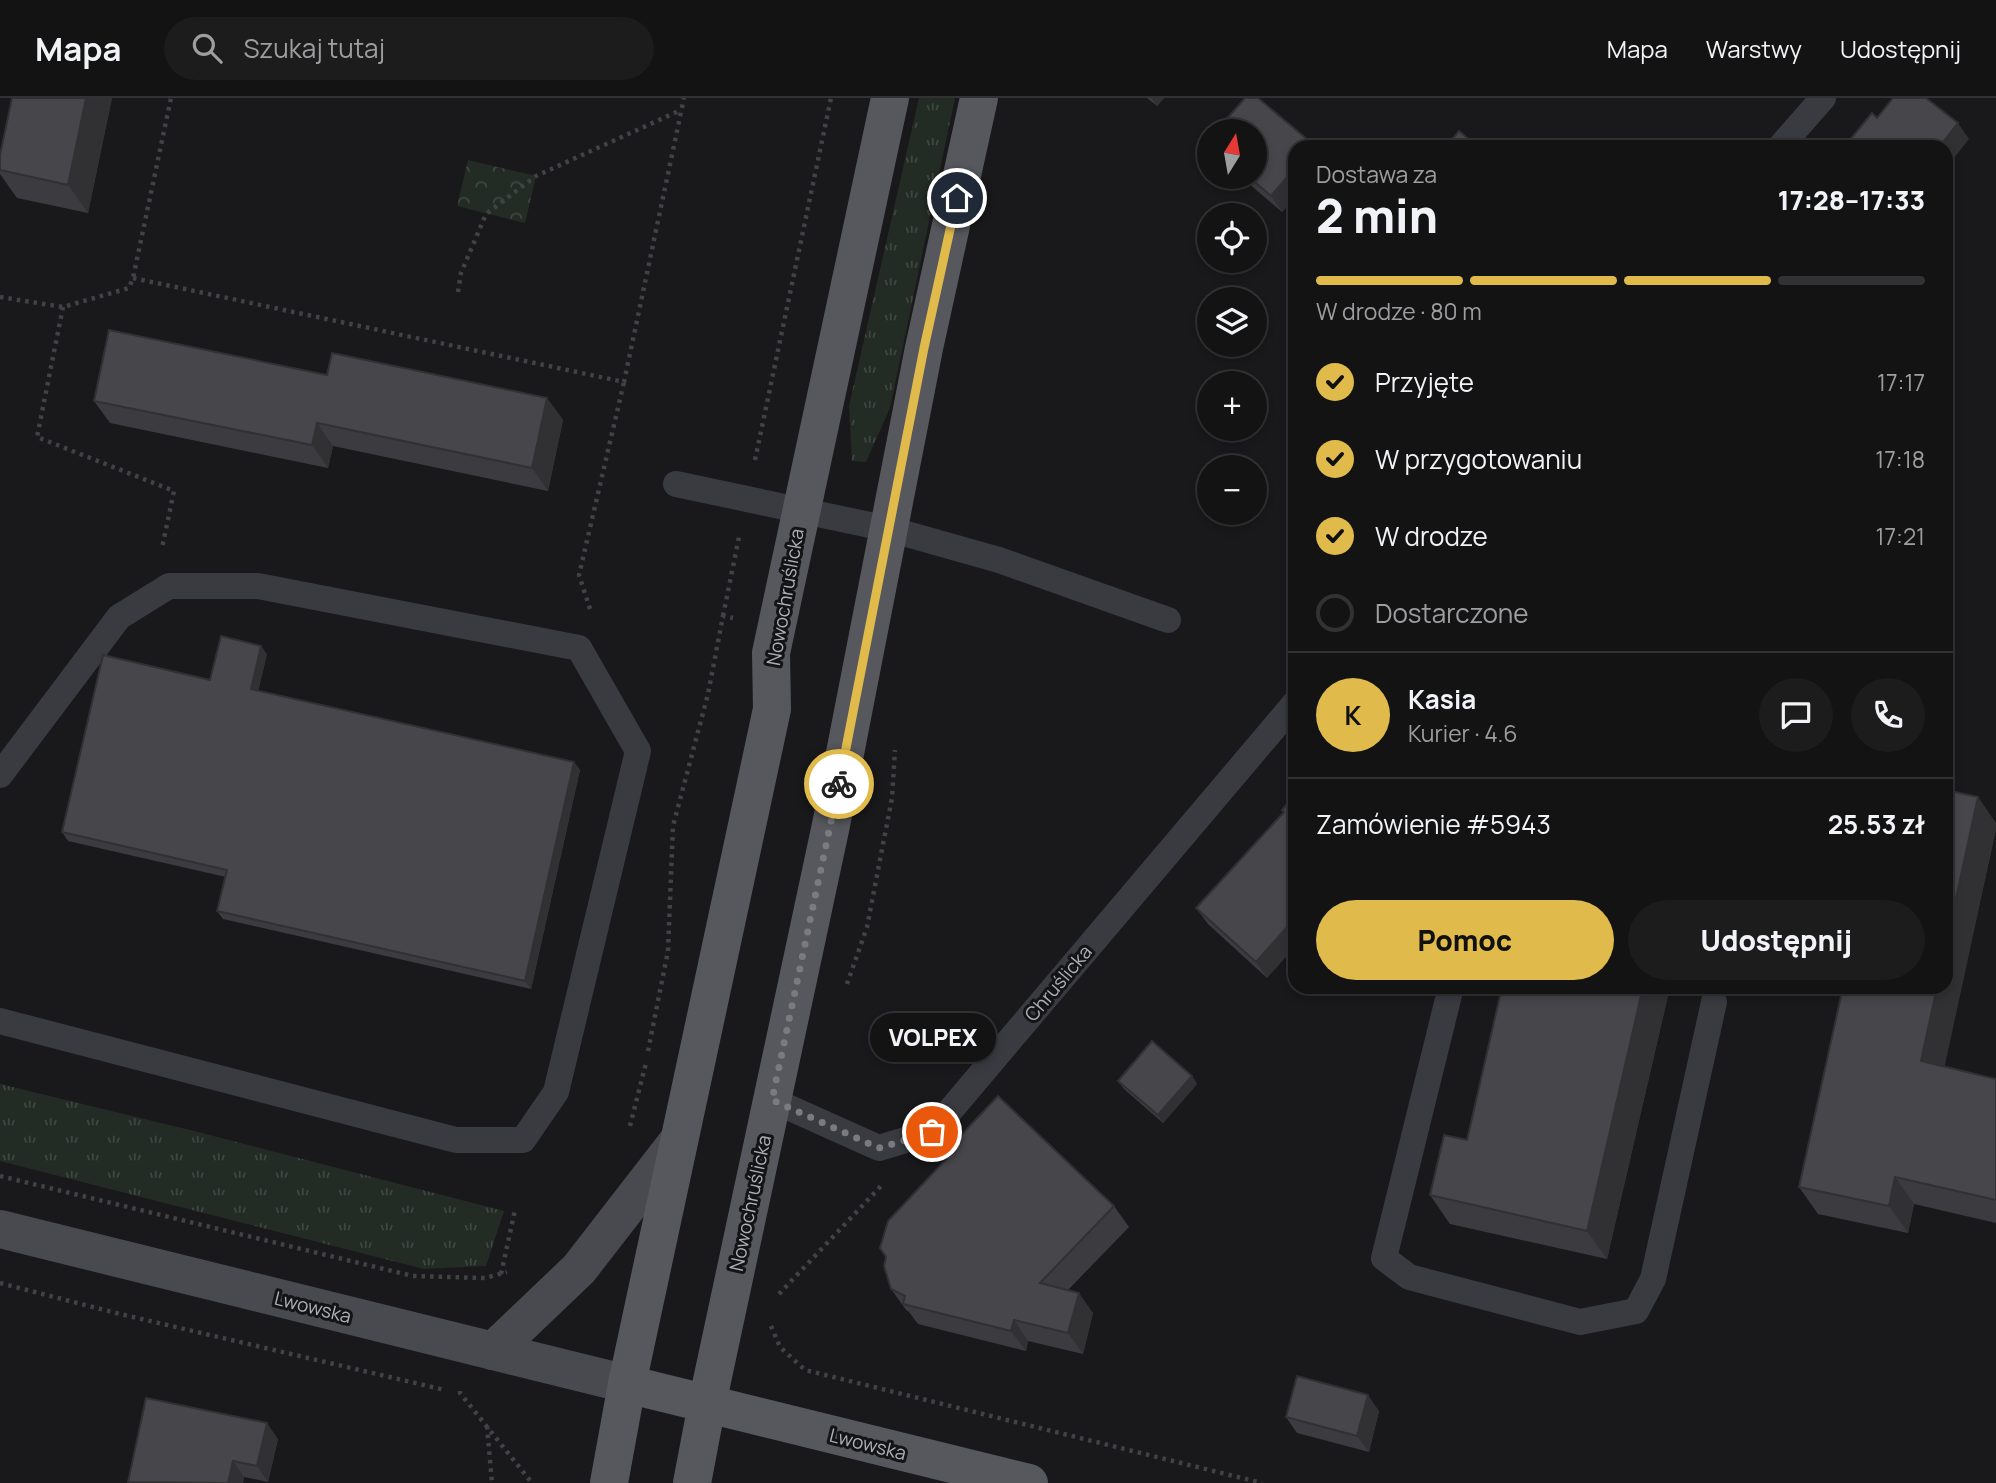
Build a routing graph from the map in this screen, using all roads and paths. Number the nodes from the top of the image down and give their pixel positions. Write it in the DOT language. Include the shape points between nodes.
graph roads {
  1 [pos="171,98"];
  2 [pos="684,98"];
  3 [pos="831,98"];
  4 [pos="890,98"];
  5 [pos="979,98"];
  6 [pos="1823,98"];
  7 [pos="682,110"];
  8 [pos="1786,140"];
  9 [pos="133,278"];
  10 [pos="458,292"];
  11 [pos="0,297"];
  12 [pos="62,307"];
  13 [pos="624,382"];
  14 [pos="676,484"];
  15 [pos="747,499"];
  16 [pos="800,511"];
  17 [pos="889,529"];
  18 [pos="153,596"];
  19 [pos="723,616"];
  20 [pos="1168,620"];
  21 [pos="593,621"];
  22 [pos="776,628"];
  23 [pos="1288,711"];
  24 [pos="0,775"];
  25 [pos="1449,994"];
  26 [pos="1714,1002"];
  27 [pos="0,1021"];
  28 [pos="772,1100"];
  29 [pos="627,1137"];
  30 [pos="680,1140"];
  31 [pos="0,1176"];
  32 [pos="885,1181"];
  33 [pos="515,1210"];
  34 [pos="0,1228"];
  35 [pos="512,1270"];
  36 [pos="501,1275"];
  37 [pos="485,1278"];
  38 [pos="0,1283"];
  39 [pos="484,1286"];
  40 [pos="773,1300"];
  41 [pos="769,1323"];
  42 [pos="493,1351"];
  43 [pos="462,1382"];
  44 [pos="627,1384"];
  45 [pos="460,1393"];
  46 [pos="707,1404"];
  47 [pos="487,1425"];
  48 [pos="492,1483"];
  49 [pos="533,1483"];
  50 [pos="610,1483"];
  51 [pos="692,1483"];
  52 [pos="1029,1483"];
  53 [pos="1262,1483"];
  1 -- 9 [label="path"];
  2 -- 7 [label="path"];
  3 -- 15 [label="path"];
  4 -- 16 [label="main road, Nowochruślicka"];
  5 -- 17 [label="main road, Nowochruślicka"];
  6 -- 8 [label="lane"];
  7 -- 10 [label="path" via="537,176 486,214 461,272"];
  7 -- 13 [label="path"];
  9 -- 12 [label="path" via="129,288"];
  9 -- 13 [label="path"];
  11 -- 12 [label="path"];
  12 -- 18 [label="path" via="37,437 174,491"];
  13 -- 21 [label="path" via="579,575"];
  14 -- 15 [label="lane"];
  15 -- 16 [label="lane"];
  15 -- 19 [label="path"];
  16 -- 17 [label="lane"];
  16 -- 22 [label="main road, Nowochruślicka"];
  17 -- 20 [label="lane" via="999,560"];
  17 -- 28 [label="main road, Nowochruślicka"];
  18 -- 24 [label="lane" via="119,617"];
  18 -- 27 [label="lane" via="169,586 258,586 579,648 638,751 556,1092 523,1140 456,1140"];
  19 -- 22 [label="path"];
  19 -- 29 [label="path" via="673,826 668,951"];
  22 -- 30 [label="main road, Nowochruślicka" via="771,653 772,709"];
  23 -- 28 [label="lane, Chruślicka" via="932,1132 879,1148"];
  25 -- 26 [label="lane" via="1384,1258 1409,1277 1580,1322 1636,1311 1653,1279"];
  28 -- 46 [label="main road, Nowochruślicka"];
  30 -- 42 [label="street" via="579,1269"];
  30 -- 44 [label="main road, Nowochruślicka"];
  31 -- 37 [label="path" via="413,1276"];
  32 -- 40 [label="path"];
  33 -- 36 [label="path"];
  34 -- 42 [label="street, Lwowska"];
  35 -- 36 [label="path"];
  36 -- 37 [label="path"];
  37 -- 39 [label="path"];
  38 -- 45 [label="path"];
  41 -- 53 [label="path" via="780,1348 805,1370"];
  42 -- 44 [label="street, Lwowska"];
  43 -- 45 [label="path"];
  44 -- 46 [label="main road, Lwowska"];
  44 -- 50 [label="main road, Nowochruślicka"];
  45 -- 47 [label="path"];
  46 -- 51 [label="main road, Nowochruślicka"];
  46 -- 52 [label="main road, Lwowska"];
  47 -- 48 [label="path"];
  47 -- 49 [label="path"];
}
